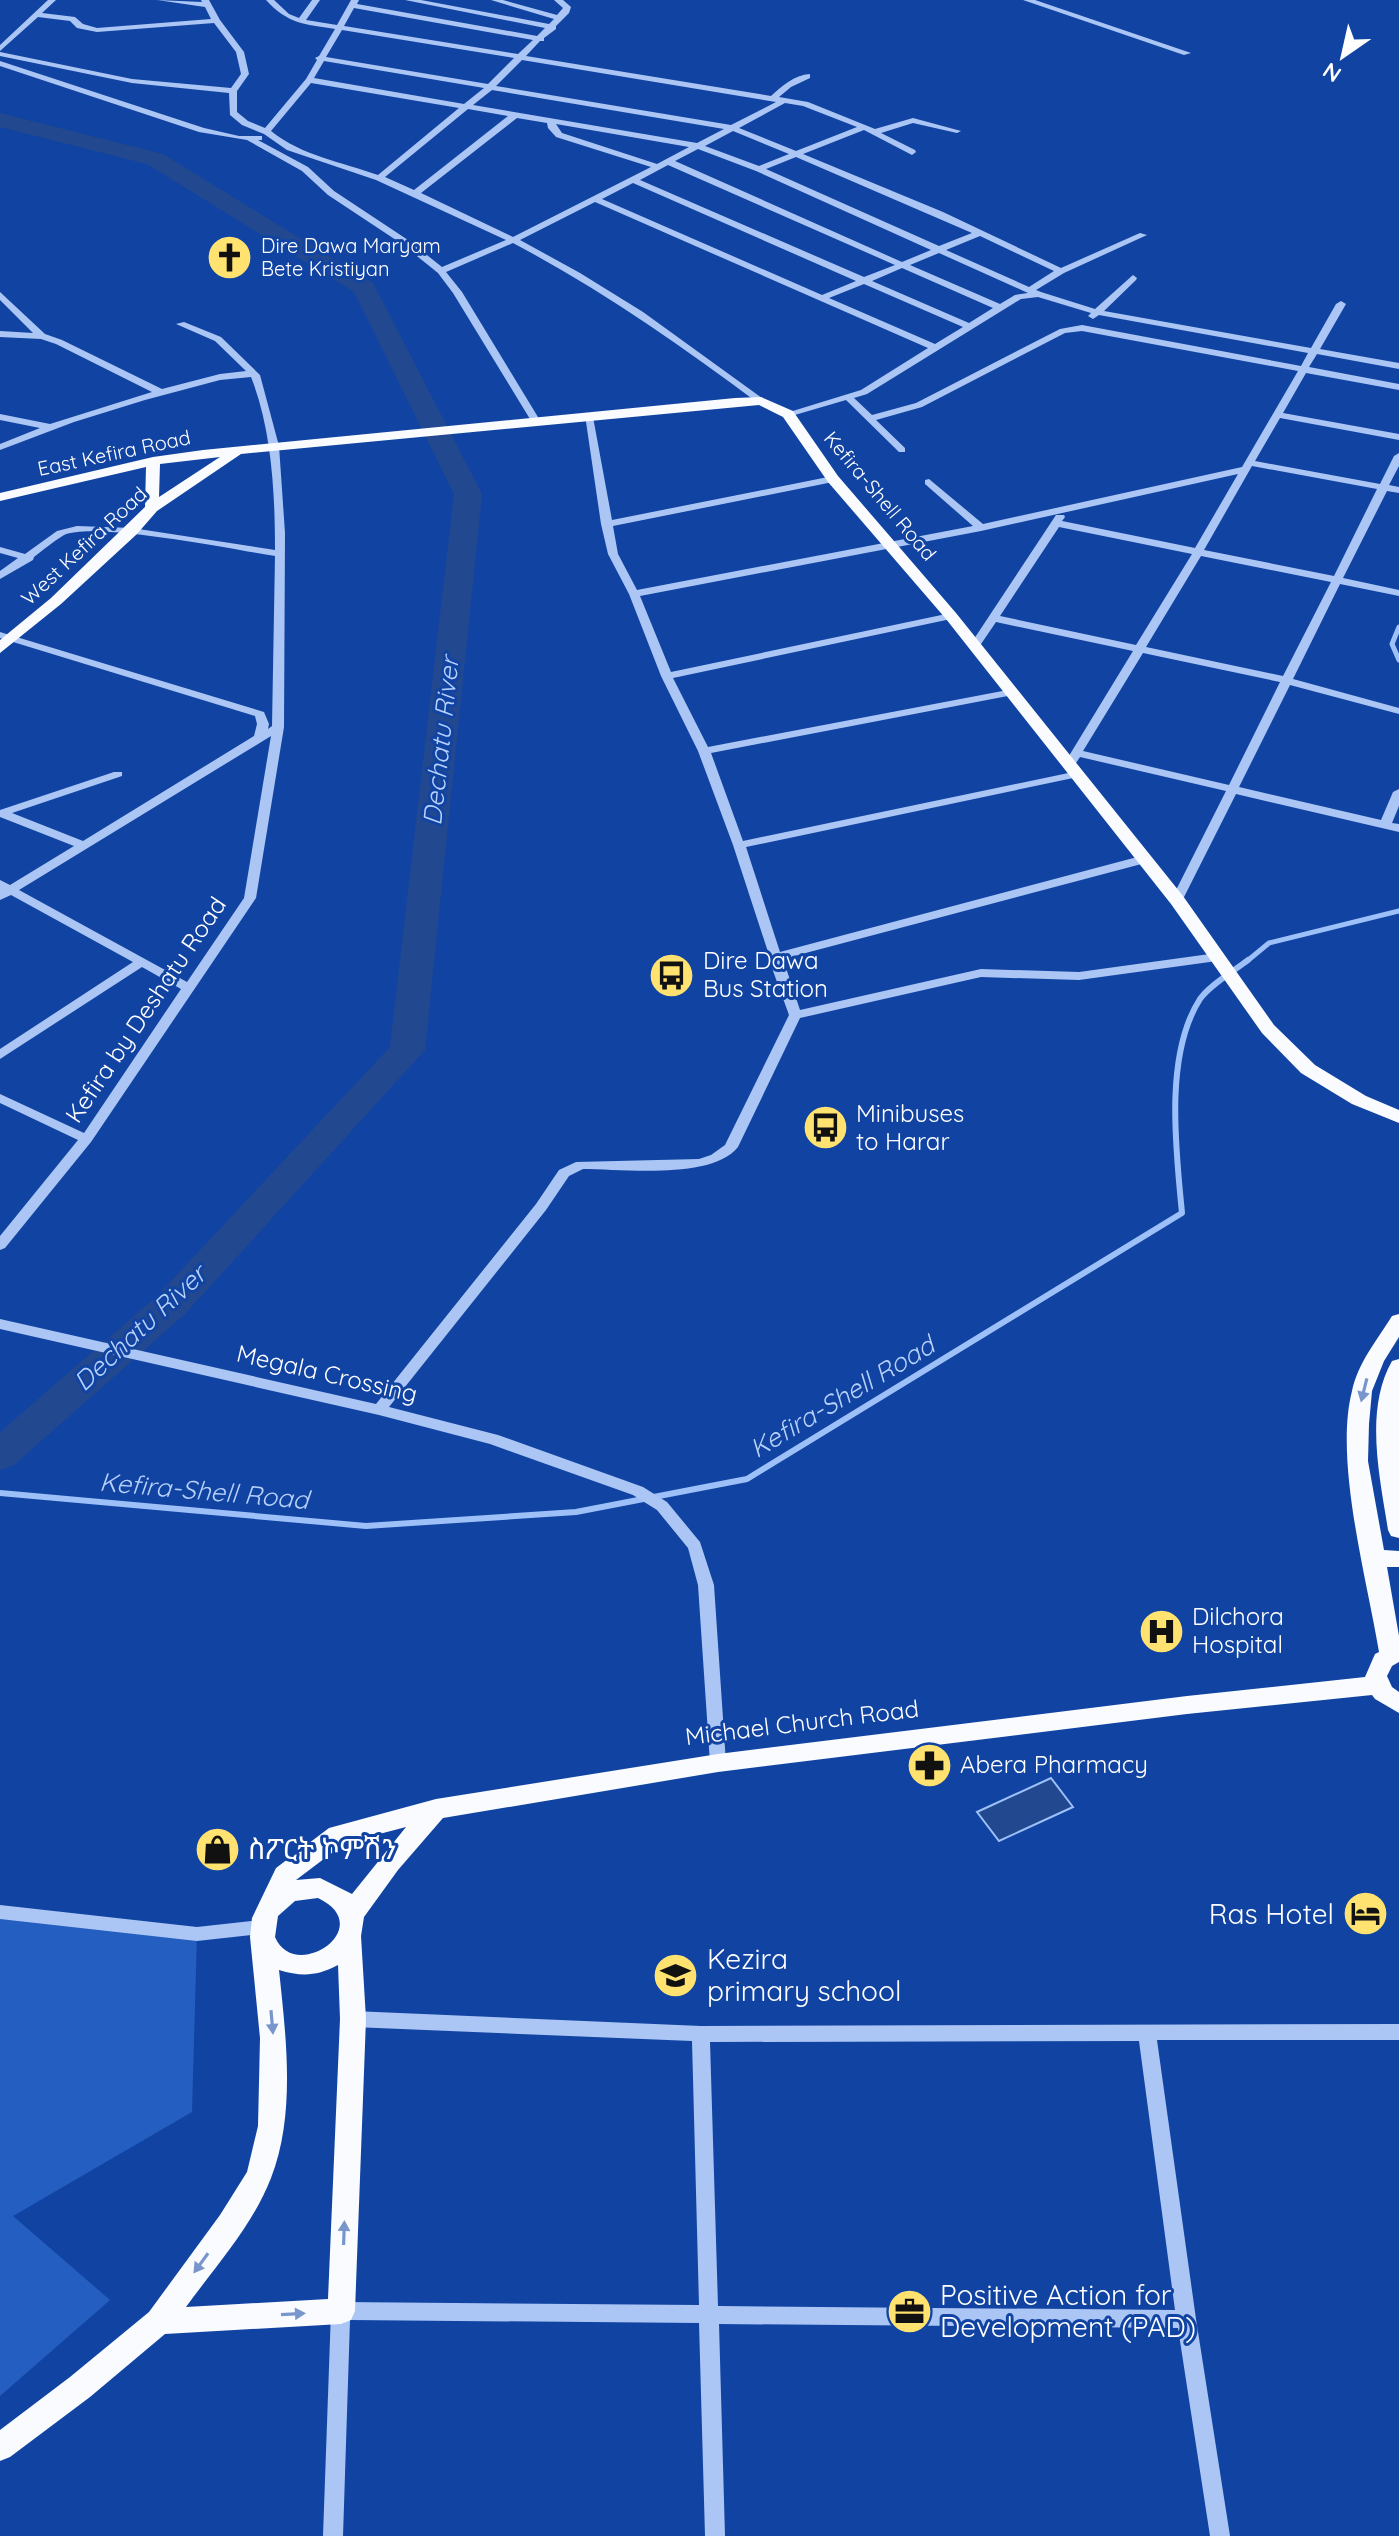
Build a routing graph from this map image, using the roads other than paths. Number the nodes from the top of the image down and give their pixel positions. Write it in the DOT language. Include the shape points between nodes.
graph roads {
  1 [pos="52,0"];
  2 [pos="161,0"];
  3 [pos="270,0"];
  4 [pos="316,0"];
  5 [pos="409,0"];
  6 [pos="495,0"];
  7 [pos="558,0"];
  8 [pos="1027,0"];
  9 [pos="354,2"];
  10 [pos="205,3"];
  11 [pos="37,15"];
  12 [pos="560,19"];
  13 [pos="216,21"];
  14 [pos="301,21"];
  15 [pos="553,27"];
  16 [pos="339,28"];
  17 [pos="541,39"];
  18 [pos="0,52"];
  19 [pos="1187,53"];
  20 [pos="524,56"];
  21 [pos="319,58"];
  22 [pos="0,63"];
  23 [pos="807,76"];
  24 [pos="309,80"];
  25 [pos="490,87"];
  26 [pos="233,91"];
  27 [pos="774,98"];
  28 [pos="785,100"];
  29 [pos="466,107"];
  30 [pos="515,115"];
  31 [pos="551,121"];
  32 [pos="864,127"];
  33 [pos="733,128"];
  34 [pos="957,131"];
  35 [pos="875,132"];
  36 [pos="270,134"];
  37 [pos="251,140"];
  38 [pos="698,146"];
  39 [pos="912,152"];
  40 [pos="798,154"];
  41 [pos="669,162"];
  42 [pos="658,167"];
  43 [pos="759,169"];
  44 [pos="379,178"];
  45 [pos="633,180"];
  46 [pos="414,194"];
  47 [pos="595,199"];
  48 [pos="979,233"];
  49 [pos="1143,235"];
  50 [pos="513,240"];
  51 [pos="937,249"];
  52 [pos="898,265"];
  53 [pos="441,271"];
  54 [pos="1061,271"];
  55 [pos="1133,278"];
  56 [pos="861,282"];
  57 [pos="1034,292"];
  58 [pos="0,295"];
  59 [pos="820,299"];
  60 [pos="1341,304"];
  61 [pos="1000,308"];
  62 [pos="1097,312"];
  63 [pos="181,324"];
  64 [pos="970,327"];
  65 [pos="1082,328"];
  66 [pos="0,334"];
  67 [pos="42,336"];
  68 [pos="937,349"];
  69 [pos="1315,351"];
  70 [pos="1399,366"];
  71 [pos="1305,370"];
  72 [pos="251,374"];
  73 [pos="1399,387"];
  74 [pos="160,392"];
  75 [pos="849,398"];
  76 [pos="761,401"];
  77 [pos="788,414"];
  78 [pos="1278,415"];
  79 [pos="0,417"];
  80 [pos="588,417"];
  81 [pos="871,418"];
  82 [pos="12,419"];
  83 [pos="536,422"];
  84 [pos="0,423"];
  85 [pos="50,427"];
  86 [pos="1399,437"];
  87 [pos="274,446"];
  88 [pos="0,447"];
  89 [pos="902,450"];
  90 [pos="238,451"];
  91 [pos="1399,456"];
  92 [pos="153,461"];
  93 [pos="1248,466"];
  94 [pos="833,479"];
  95 [pos="929,482"];
  96 [pos="1383,488"];
  97 [pos="1399,490"];
  98 [pos="0,497"];
  99 [pos="152,508"];
  100 [pos="1065,510"];
  101 [pos="1056,523"];
  102 [pos="606,524"];
  103 [pos="981,528"];
  104 [pos="132,531"];
  105 [pos="891,544"];
  106 [pos="0,550"];
  107 [pos="1198,552"];
  108 [pos="280,554"];
  109 [pos="29,558"];
  110 [pos="0,576"];
  111 [pos="1336,581"];
  112 [pos="1399,593"];
  113 [pos="634,594"];
  114 [pos="951,616"];
  115 [pos="993,618"];
  116 [pos="4,640"];
  117 [pos="975,645"];
  118 [pos="1138,651"];
  119 [pos="667,676"];
  120 [pos="1286,680"];
  121 [pos="1013,692"];
  122 [pos="1399,711"];
  123 [pos="278,727"];
  124 [pos="260,737"];
  125 [pos="704,751"];
  126 [pos="1075,764"];
  127 [pos="118,774"];
  128 [pos="1232,791"];
  129 [pos="1399,792"];
  130 [pos="1,813"];
  131 [pos="1385,825"];
  132 [pos="1399,828"];
  133 [pos="83,845"];
  134 [pos="739,845"];
  135 [pos="1145,859"];
  136 [pos="4,890"];
  137 [pos="1177,900"];
  138 [pos="774,957"];
  139 [pos="1221,962"];
  140 [pos="140,963"];
  141 [pos="190,989"];
  142 [pos="795,1015"];
  143 [pos="0,1055"];
  144 [pos="0,1098"];
  145 [pos="1399,1117"];
  146 [pos="86,1139"];
  147 [pos="0,1245"];
  148 [pos="1399,1321"];
  149 [pos="0,1324"];
  150 [pos="1399,1366"];
  151 [pos="379,1410"];
  152 [pos="1399,1530"];
  153 [pos="1374,1558"];
  154 [pos="1399,1559"];
  155 [pos="1395,1653"];
  156 [pos="1378,1685"];
  157 [pos="1399,1704"];
  158 [pos="718,1763"];
  159 [pos="436,1809"];
  160 [pos="0,1912"];
  161 [pos="265,1926"];
  162 [pos="351,1926"];
  163 [pos="353,2019"];
  164 [pos="1147,2032"];
  165 [pos="1399,2032"];
  166 [pos="701,2034"];
  167 [pos="341,2311"];
  168 [pos="709,2313"];
  169 [pos="1186,2319"];
  170 [pos="159,2321"];
  171 [pos="0,2447"];
  172 [pos="333,2536"];
  173 [pos="715,2536"];
  174 [pos="1220,2536"];
  1 -- 11 [label="street"];
  2 -- 10 [label="street"];
  3 -- 14 [label="street" via="286,16"];
  4 -- 14 [label="street"];
  5 -- 15 [label="street"];
  6 -- 12 [label="street"];
  7 -- 12 [label="street" via="567,7"];
  8 -- 19 [label="street"];
  9 -- 16 [label="street"];
  9 -- 17 [label="street"];
  10 -- 13 [label="street"];
  11 -- 13 [label="street" via="72,19 97,30"];
  11 -- 18 [label="street"];
  12 -- 15 [label="street"];
  13 -- 26 [label="street" via="240,52 245,74"];
  14 -- 16 [label="street"];
  15 -- 17 [label="street"];
  16 -- 20 [label="street"];
  16 -- 21 [label="street"];
  17 -- 20 [label="street"];
  18 -- 26 [label="street" via="132,81"];
  20 -- 25 [label="street"];
  20 -- 27 [label="street"];
  21 -- 24 [label="street"];
  21 -- 25 [label="street"];
  22 -- 37 [label="street" via="187,125"];
  23 -- 27 [label="street"];
  24 -- 29 [label="street"];
  24 -- 36 [label="street"];
  25 -- 29 [label="street"];
  25 -- 33 [label="street"];
  26 -- 36 [label="street" via="236,117"];
  27 -- 28 [label="street"];
  28 -- 32 [label="street"];
  28 -- 33 [label="street"];
  29 -- 30 [label="street"];
  29 -- 44 [label="street"];
  30 -- 31 [label="street"];
  30 -- 46 [label="street"];
  31 -- 38 [label="street"];
  31 -- 42 [label="street" via="559,135"];
  32 -- 35 [label="street"];
  32 -- 40 [label="street"];
  33 -- 38 [label="street"];
  33 -- 40 [label="street"];
  34 -- 35 [label="street" via="913,120"];
  35 -- 39 [label="street"];
  36 -- 37 [label="street"];
  36 -- 44 [label="street" via="293,148"];
  37 -- 53 [label="street" via="305,169"];
  38 -- 41 [label="street"];
  38 -- 43 [label="street"];
  40 -- 43 [label="street"];
  40 -- 48 [label="street"];
  41 -- 42 [label="street"];
  41 -- 52 [label="street"];
  42 -- 45 [label="street"];
  43 -- 51 [label="street"];
  44 -- 46 [label="street"];
  45 -- 47 [label="street"];
  45 -- 56 [label="street"];
  46 -- 50 [label="street"];
  47 -- 50 [label="street"];
  47 -- 59 [label="street"];
  48 -- 51 [label="street"];
  48 -- 54 [label="street"];
  49 -- 54 [label="street"];
  50 -- 53 [label="street"];
  50 -- 76 [label="street" via="627,306"];
  51 -- 52 [label="street"];
  51 -- 57 [label="street"];
  52 -- 56 [label="street"];
  52 -- 61 [label="street"];
  53 -- 83 [label="street"];
  54 -- 57 [label="street"];
  55 -- 62 [label="street"];
  56 -- 59 [label="street"];
  56 -- 64 [label="street"];
  57 -- 61 [label="street"];
  57 -- 62 [label="street"];
  58 -- 67 [label="street"];
  59 -- 68 [label="street"];
  60 -- 69 [label="street"];
  61 -- 64 [label="street"];
  62 -- 65 [label="street"];
  62 -- 69 [label="street"];
  63 -- 72 [label="street, Kefira by Deshatu Road" via="218,339"];
  64 -- 68 [label="street"];
  65 -- 71 [label="street"];
  65 -- 81 [label="street" via="1063,331 919,405"];
  66 -- 67 [label="street"];
  67 -- 74 [label="street"];
  68 -- 75 [label="street"];
  69 -- 70 [label="street"];
  69 -- 71 [label="street"];
  71 -- 73 [label="street"];
  71 -- 78 [label="street"];
  72 -- 74 [label="street"];
  72 -- 87 [label="street, Kefira by Deshatu Road" via="261,384"];
  74 -- 85 [label="street"];
  75 -- 77 [label="street"];
  75 -- 81 [label="street"];
  76 -- 77 [label="main road, Kefira-Shell Road"];
  76 -- 80 [label="main road"];
  77 -- 94 [label="main road, Kefira-Shell Road"];
  78 -- 86 [label="street"];
  78 -- 93 [label="street"];
  79 -- 82 [label="street"];
  80 -- 83 [label="main road"];
  80 -- 102 [label="street"];
  81 -- 89 [label="street"];
  82 -- 84 [label="street"];
  82 -- 85 [label="street"];
  83 -- 87 [label="main road"];
  85 -- 88 [label="street"];
  87 -- 90 [label="main road"];
  87 -- 108 [label="street, Kefira by Deshatu Road"];
  90 -- 92 [label="main road, East Kefira Road"];
  90 -- 99 [label="main road, West Kefira Road"];
  91 -- 96 [label="street"];
  92 -- 98 [label="main road, East Kefira Road"];
  92 -- 99 [label="main road"];
  93 -- 96 [label="street"];
  93 -- 100 [label="street"];
  93 -- 107 [label="street"];
  94 -- 102 [label="street"];
  94 -- 105 [label="main road, Kefira-Shell Road"];
  95 -- 103 [label="street"];
  96 -- 97 [label="street"];
  96 -- 111 [label="street"];
  99 -- 104 [label="main road, West Kefira Road"];
  100 -- 101 [label="street"];
  100 -- 103 [label="street"];
  101 -- 107 [label="street"];
  101 -- 115 [label="street"];
  102 -- 113 [label="street" via="613,554"];
  103 -- 105 [label="street"];
  104 -- 108 [label="street"];
  104 -- 109 [label="street" via="69,530"];
  104 -- 116 [label="main road, West Kefira Road"];
  105 -- 113 [label="street"];
  105 -- 114 [label="main road, Kefira-Shell Road"];
  106 -- 109 [label="street"];
  107 -- 111 [label="street"];
  107 -- 118 [label="street"];
  108 -- 123 [label="street, Kefira by Deshatu Road"];
  109 -- 110 [label="street"];
  111 -- 112 [label="street"];
  111 -- 120 [label="street"];
  113 -- 119 [label="street"];
  114 -- 117 [label="main road, Kefira-Shell Road"];
  114 -- 119 [label="street"];
  115 -- 117 [label="street"];
  115 -- 118 [label="street"];
  116 -- 124 [label="street" via="260,714"];
  117 -- 121 [label="main road, Kefira-Shell Road"];
  118 -- 120 [label="street"];
  118 -- 126 [label="street"];
  119 -- 125 [label="street"];
  120 -- 122 [label="street"];
  120 -- 128 [label="street"];
  121 -- 125 [label="street"];
  121 -- 126 [label="main road, Kefira-Shell Road"];
  123 -- 124 [label="street"];
  123 -- 141 [label="street, Kefira by Deshatu Road" via="250,898"];
  124 -- 133 [label="street"];
  125 -- 134 [label="street"];
  126 -- 128 [label="street"];
  126 -- 134 [label="street"];
  126 -- 135 [label="main road, Kefira-Shell Road"];
  127 -- 130 [label="street"];
  128 -- 131 [label="street"];
  128 -- 137 [label="street"];
  129 -- 131 [label="street"];
  130 -- 133 [label="street"];
  131 -- 132 [label="street"];
  133 -- 136 [label="street"];
  134 -- 138 [label="street"];
  135 -- 137 [label="main road, Kefira-Shell Road"];
  135 -- 138 [label="street"];
  136 -- 140 [label="street"];
  137 -- 139 [label="main road, Kefira-Shell Road"];
  138 -- 142 [label="street"];
  139 -- 142 [label="street" via="1079,976 981,973"];
  139 -- 145 [label="main road, Kefira-Shell Road" via="1268,1029 1308,1069"];
  140 -- 141 [label="street"];
  140 -- 143 [label="street"];
  141 -- 146 [label="street, Kefira by Deshatu Road"];
  142 -- 151 [label="street" via="723,1155 686,1165 581,1165 564,1173"];
  144 -- 146 [label="street"];
  146 -- 147 [label="street, Kefira by Deshatu Road"];
  148 -- 153 [label="main road, one-way" via="1374,1360 1362,1391 1358,1424 1357,1461"];
  149 -- 151 [label="street, Megala Crossing"];
  150 -- 152 [label="main road" via="1387,1442"];
  151 -- 158 [label="street, Megala Crossing" via="493,1439 638,1491 662,1506 695,1546 706,1585"];
  153 -- 154 [label="main road"];
  153 -- 155 [label="main road"];
  155 -- 156 [label="main road" via="1378,1667"];
  156 -- 157 [label="main road"];
  156 -- 158 [label="main road, Michael Church Road"];
  158 -- 159 [label="main road, Michael Church Road"];
  159 -- 161 [label="main road, Michael Church Road" via="338,1835 285,1875"];
  159 -- 162 [label="main road" via="389,1863"];
  160 -- 161 [label="street" via="197,1934"];
  161 -- 162 [label="main road" via="278,1959 304,1965 332,1957"];
  161 -- 162 [label="main road" via="282,1895 320,1888 343,1899"];
  161 -- 170 [label="main road, one-way" via="272,2111 259,2176"];
  162 -- 163 [label="main road"];
  163 -- 166 [label="street"];
  167 -- 163 [label="main road, one-way"];
  164 -- 165 [label="street"];
  164 -- 166 [label="street"];
  164 -- 169 [label="street"];
  166 -- 168 [label="street"];
  167 -- 168 [label="street"];
  170 -- 167 [label="main road, one-way"];
  167 -- 172 [label="street"];
  168 -- 169 [label="street"];
  168 -- 173 [label="street"];
  169 -- 174 [label="street"];
  170 -- 171 [label="main road"];
}
